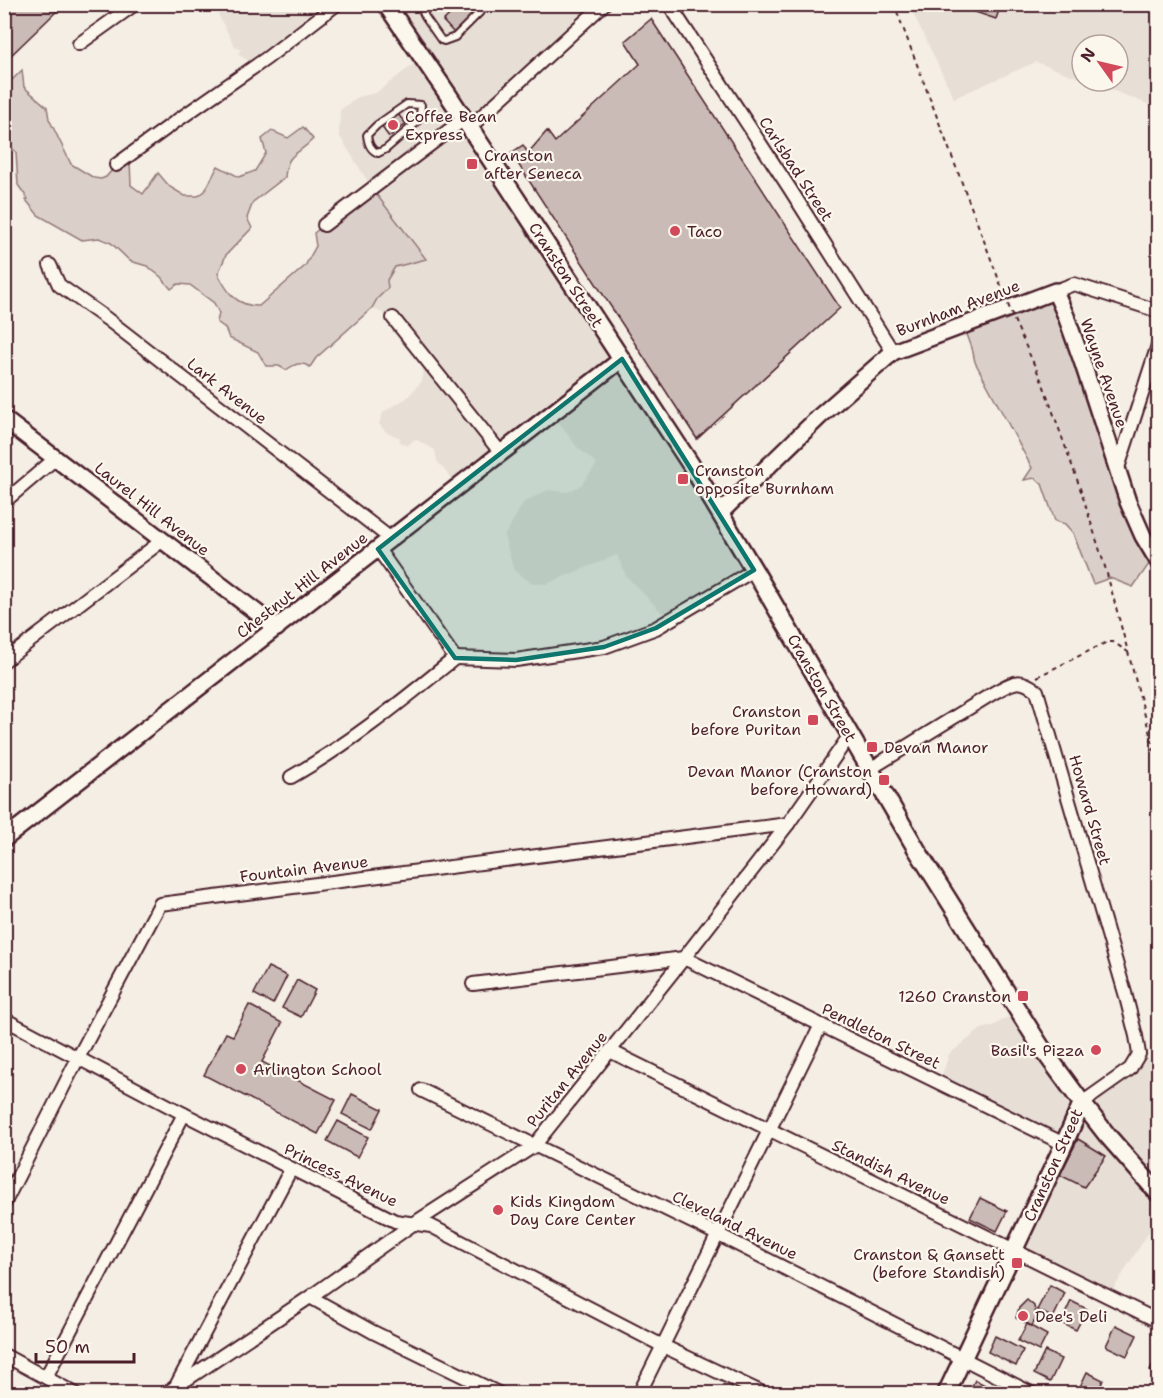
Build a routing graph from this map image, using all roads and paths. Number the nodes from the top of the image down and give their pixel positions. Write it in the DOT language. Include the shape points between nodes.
graph roads {
  1 [pos="135,4"];
  2 [pos="337,4"];
  3 [pos="386,4"];
  4 [pos="427,4"];
  5 [pos="488,4"];
  6 [pos="604,4"];
  7 [pos="669,4"];
  8 [pos="894,4"];
  9 [pos="79,44"];
  10 [pos="421,105"];
  11 [pos="467,123"];
  12 [pos="116,165"];
  13 [pos="324,225"];
  14 [pos="50,265"];
  15 [pos="1055,291"];
  16 [pos="1158,311"];
  17 [pos="393,318"];
  18 [pos="1158,345"];
  19 [pos="893,352"];
  20 [pos="622,359"];
  21 [pos="4,419"];
  22 [pos="501,453"];
  23 [pos="56,458"];
  24 [pos="1118,468"];
  25 [pos="4,502"];
  26 [pos="720,513"];
  27 [pos="391,539"];
  28 [pos="163,540"];
  29 [pos="378,549"];
  30 [pos="1158,561"];
  31 [pos="754,570"];
  32 [pos="277,628"];
  33 [pos="1129,653"];
  34 [pos="455,658"];
  35 [pos="4,662"];
  36 [pos="1026,682"];
  37 [pos="850,735"];
  38 [pos="1158,764"];
  39 [pos="870,770"];
  40 [pos="291,777"];
  41 [pos="788,824"];
  42 [pos="4,839"];
  43 [pos="684,958"];
  44 [pos="473,984"];
  45 [pos="4,1019"];
  46 [pos="821,1025"];
  47 [pos="610,1051"];
  48 [pos="78,1058"];
  49 [pos="421,1090"];
  50 [pos="1082,1103"];
  51 [pos="184,1114"];
  52 [pos="770,1131"];
  53 [pos="1064,1144"];
  54 [pos="534,1146"];
  55 [pos="291,1169"];
  56 [pos="1158,1193"];
  57 [pos="4,1204"];
  58 [pos="413,1224"];
  59 [pos="718,1234"];
  60 [pos="1014,1251"];
  61 [pos="310,1297"];
  62 [pos="1158,1322"];
  63 [pos="663,1346"];
  64 [pos="4,1355"];
  65 [pos="963,1358"];
  66 [pos="46,1377"];
  67 [pos="171,1390"];
  68 [pos="76,1394"];
  69 [pos="190,1394"];
  70 [pos="500,1394"];
  71 [pos="639,1394"];
  72 [pos="765,1394"];
  73 [pos="946,1394"];
  74 [pos="1033,1394"];
  1 -- 9 [label="street"];
  2 -- 12 [label="street"];
  3 -- 11 [label="main road, Cranston Street"];
  4 -- 5 [label="lane" via="425,17 444,41 455,37"];
  6 -- 11 [label="street"];
  7 -- 19 [label="street, Carlsbad Street"];
  8 -- 33 [label="path, bridge" via="1013,318 1043,384 1079,485"];
  10 -- 10 [label="lane" via="407,104 376,125 367,135 374,152 386,149 416,123"];
  11 -- 13 [label="street"];
  11 -- 20 [label="main road, Cranston Street"];
  14 -- 27 [label="street, Lark Avenue" via="59,285"];
  15 -- 16 [label="street, Burnham Avenue" via="1074,284"];
  15 -- 19 [label="street, Burnham Avenue"];
  15 -- 24 [label="street, Wayne Avenue"];
  17 -- 22 [label="street"];
  18 -- 24 [label="street"];
  19 -- 26 [label="street, Burnham Avenue"];
  20 -- 22 [label="street, Chestnut Hill Avenue"];
  20 -- 26 [label="main road, Cranston Street"];
  21 -- 23 [label="street, Laurel Hill Avenue"];
  22 -- 27 [label="street, Chestnut Hill Avenue"];
  23 -- 25 [label="street"];
  23 -- 28 [label="street, Laurel Hill Avenue"];
  24 -- 30 [label="street, Wayne Avenue" via="1128,502"];
  26 -- 31 [label="main road, Cranston Street"];
  27 -- 29 [label="street, Chestnut Hill Avenue"];
  28 -- 32 [label="street, Laurel Hill Avenue"];
  28 -- 35 [label="street"];
  29 -- 32 [label="street, Chestnut Hill Avenue"];
  29 -- 34 [label="street"];
  31 -- 34 [label="street" via="656,628 604,647 516,660"];
  31 -- 37 [label="main road, Cranston Street"];
  32 -- 42 [label="street, Chestnut Hill Avenue"];
  33 -- 36 [label="path" via="1107,642"];
  33 -- 38 [label="path"];
  34 -- 40 [label="street" via="376,722"];
  36 -- 39 [label="street" via="1013,682 995,692"];
  36 -- 50 [label="street, Howard Street" via="1037,691 1122,982 1139,1054 1130,1069"];
  37 -- 39 [label="main road, Cranston Street"];
  37 -- 41 [label="street, Puritan Avenue"];
  39 -- 50 [label="main road, Cranston Street" via="1041,1047"];
  41 -- 43 [label="street, Puritan Avenue"];
  41 -- 48 [label="street, Fountain Avenue" via="160,904"];
  43 -- 44 [label="street"];
  43 -- 46 [label="street, Pendleton Street"];
  43 -- 47 [label="street, Puritan Avenue"];
  45 -- 48 [label="street, Princess Avenue"];
  46 -- 52 [label="street"];
  46 -- 53 [label="street, Pendleton Street"];
  47 -- 52 [label="street, Standish Avenue"];
  47 -- 54 [label="street, Puritan Avenue"];
  48 -- 51 [label="street, Princess Avenue"];
  48 -- 57 [label="street, Fountain Avenue"];
  49 -- 54 [label="street, Cleveland Avenue"];
  50 -- 53 [label="main road, Cranston Street"];
  50 -- 56 [label="main road"];
  51 -- 55 [label="street, Princess Avenue"];
  51 -- 66 [label="street"];
  52 -- 59 [label="street"];
  52 -- 60 [label="street, Standish Avenue"];
  53 -- 60 [label="main road, Cranston Street"];
  54 -- 58 [label="street, Puritan Avenue"];
  54 -- 59 [label="street, Cleveland Avenue"];
  55 -- 58 [label="street, Princess Avenue" via="394,1221"];
  55 -- 67 [label="street"];
  58 -- 61 [label="street, Puritan Avenue"];
  58 -- 63 [label="street, Princess Avenue" via="431,1226"];
  59 -- 63 [label="street"];
  59 -- 65 [label="street, Cleveland Avenue"];
  60 -- 62 [label="street, Standish Avenue"];
  60 -- 65 [label="main road, Cranston Street"];
  61 -- 67 [label="street, Puritan Avenue"];
  61 -- 70 [label="street"];
  63 -- 71 [label="street"];
  63 -- 72 [label="street, Princess Avenue"];
  64 -- 66 [label="street"];
  65 -- 73 [label="main road, Cranston Street"];
  65 -- 74 [label="street, Cleveland Avenue"];
  66 -- 68 [label="street"];
  67 -- 69 [label="street"];
}
